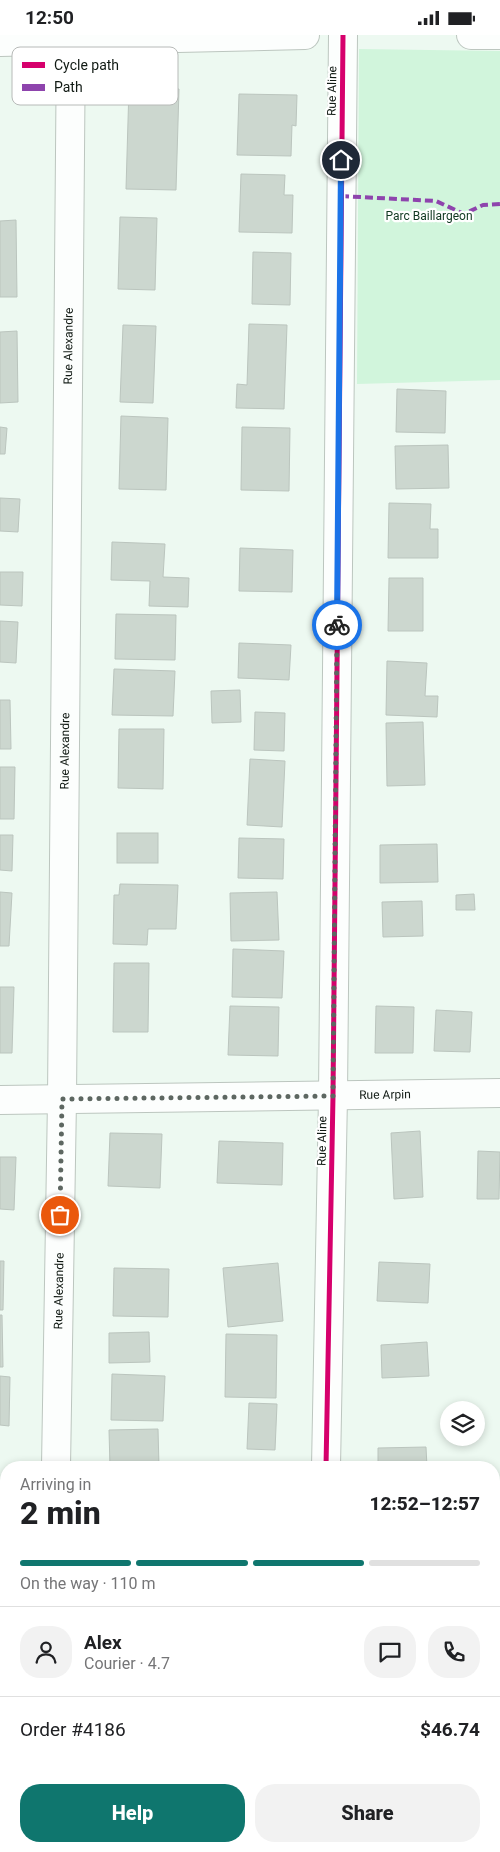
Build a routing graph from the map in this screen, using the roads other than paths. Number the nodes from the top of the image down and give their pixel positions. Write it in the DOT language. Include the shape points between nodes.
graph roads {
  1 [pos="305,35"];
  2 [pos="343,35"];
  3 [pos="471,35"];
  4 [pos="500,35"];
  5 [pos="71,38"];
  6 [pos="0,43"];
  7 [pos="70,105"];
  8 [pos="500,1093"];
  9 [pos="333,1096"];
  10 [pos="62,1099"];
  11 [pos="0,1100"];
  12 [pos="56,1461"];
  13 [pos="326,1461"];
  1 -- 5 [label="street"];
  2 -- 9 [label="street, Rue Aline"];
  3 -- 4 [label="street"];
  5 -- 6 [label="street"];
  7 -- 10 [label="street, Rue Alexandre"];
  8 -- 9 [label="street, Rue Arpin"];
  9 -- 10 [label="street, Rue Arpin"];
  9 -- 13 [label="street, Rue Aline"];
  10 -- 11 [label="street, Rue Arpin"];
  10 -- 12 [label="street, Rue Alexandre"];
}
